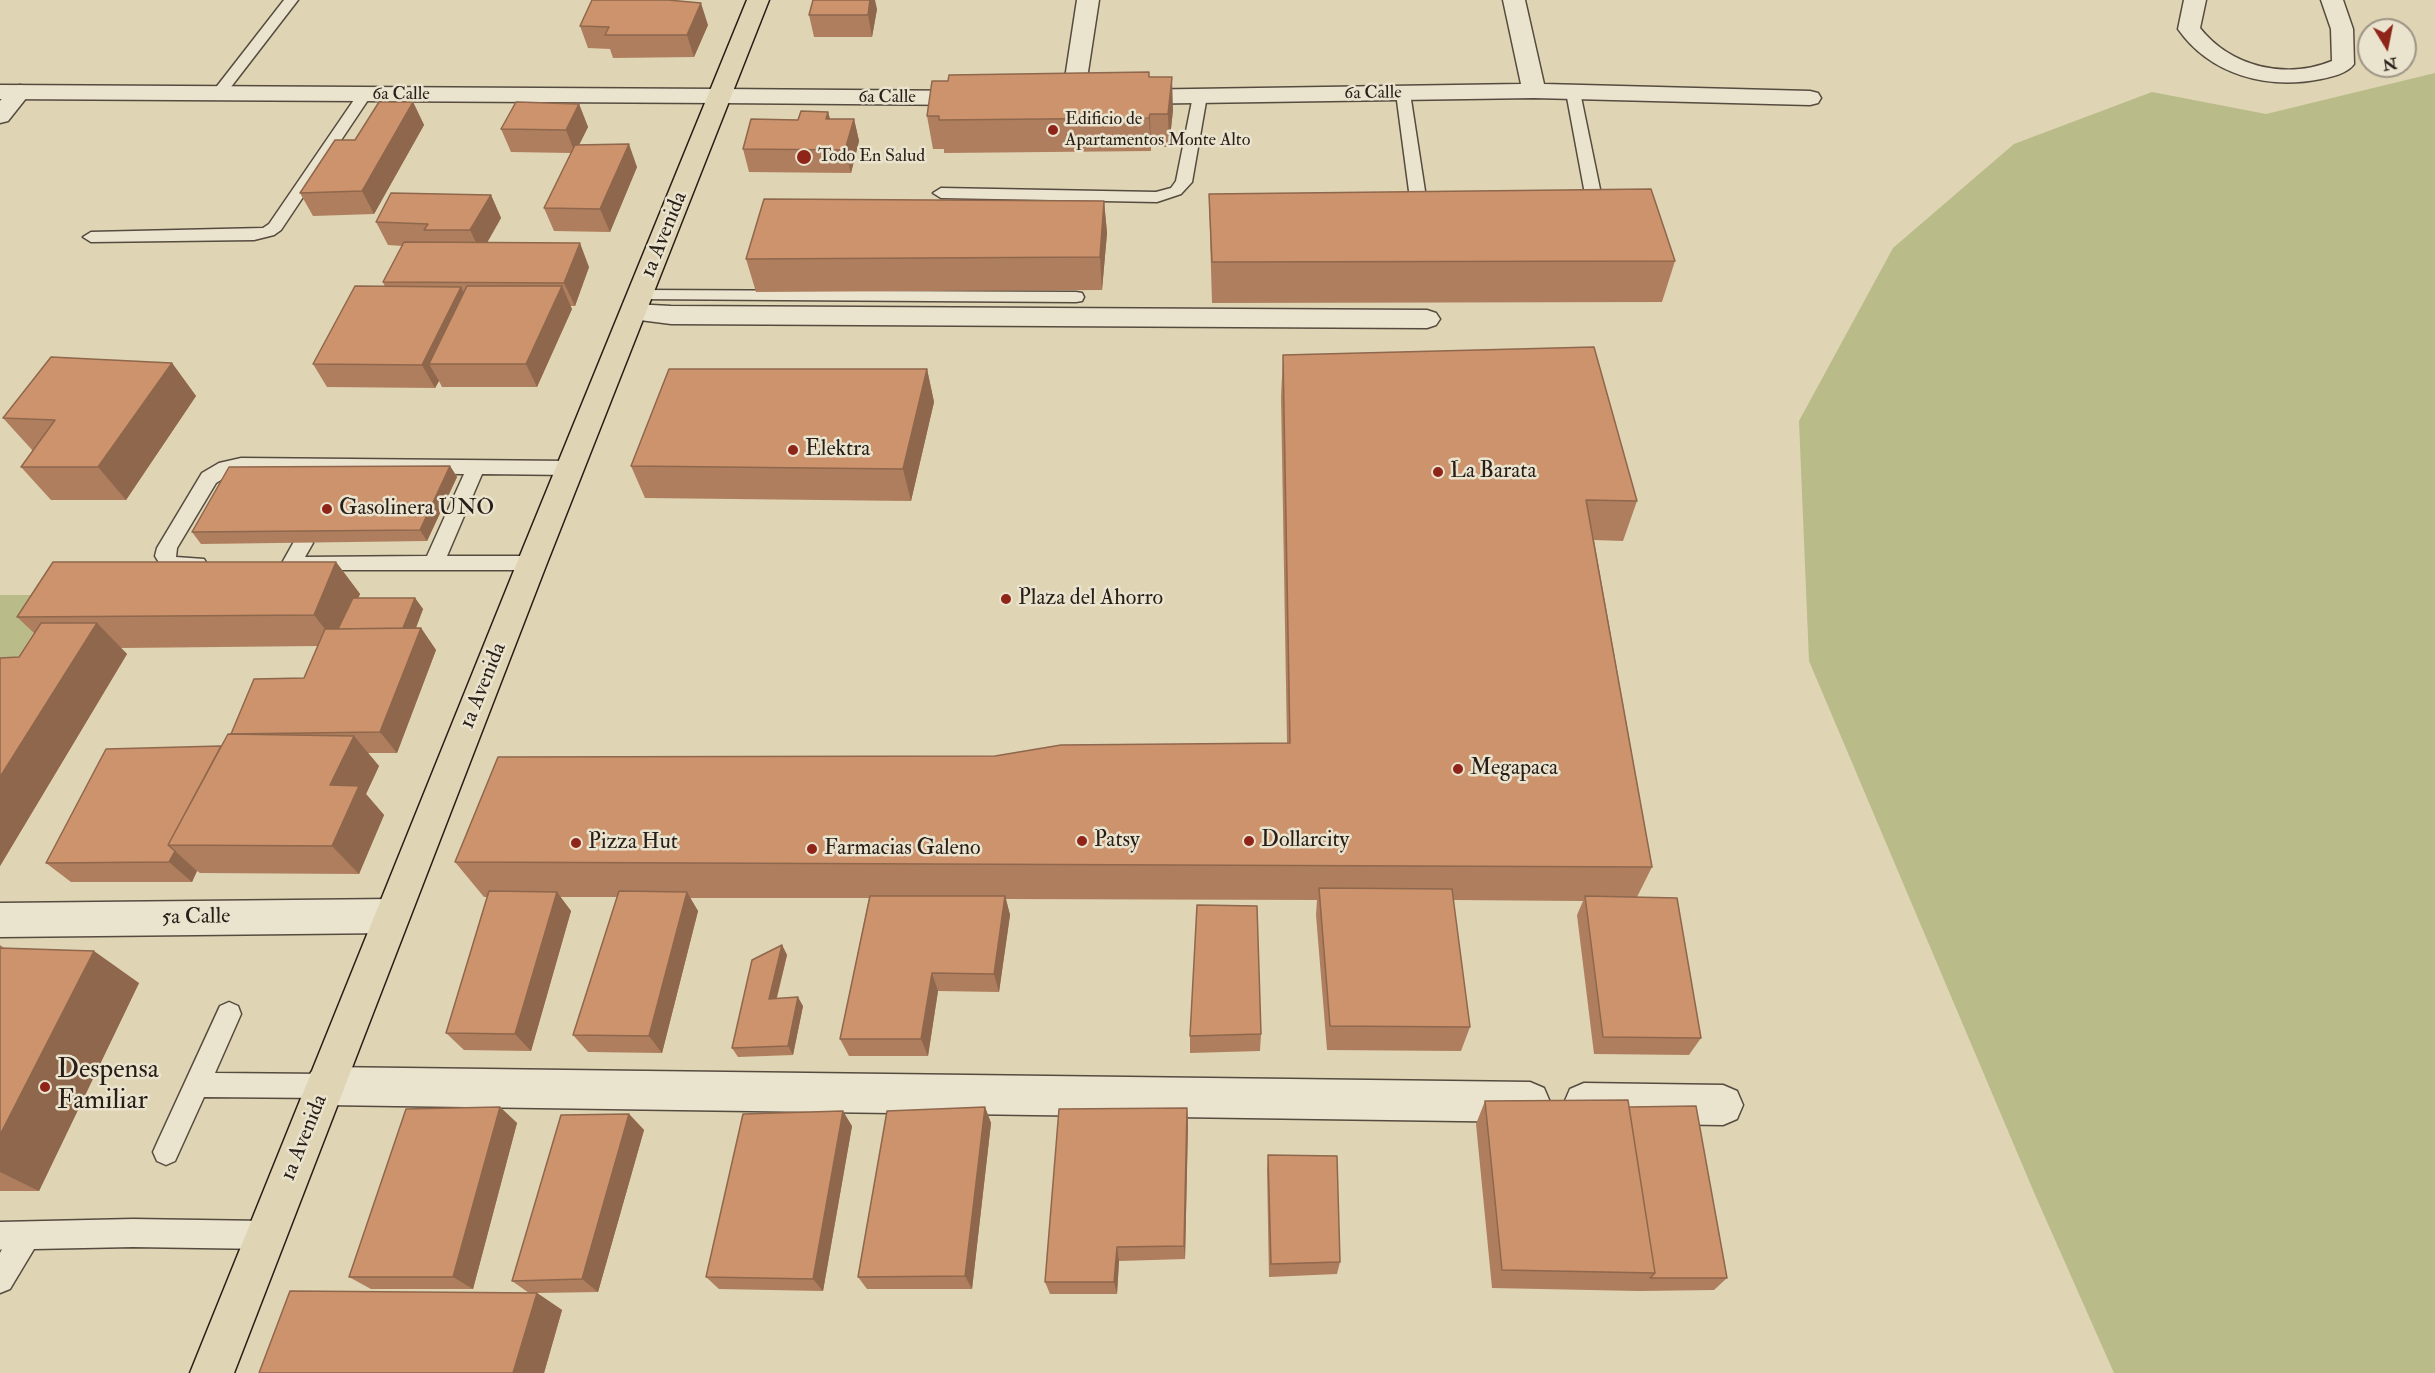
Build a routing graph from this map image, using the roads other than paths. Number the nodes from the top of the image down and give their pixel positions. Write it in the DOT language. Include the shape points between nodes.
graph roads {
  1 [pos="291,0"];
  2 [pos="758,0"];
  3 [pos="1088,0"];
  4 [pos="1514,0"];
  5 [pos="2195,0"];
  6 [pos="2332,0"];
  7 [pos="10,92"];
  8 [pos="1534,92"];
  9 [pos="219,93"];
  10 [pos="1402,93"];
  11 [pos="1573,93"];
  12 [pos="365,94"];
  13 [pos="721,96"];
  14 [pos="1200,96"];
  15 [pos="992,98"];
  16 [pos="1050,98"];
  17 [pos="1073,98"];
  18 [pos="1810,98"];
  19 [pos="0,116"];
  20 [pos="1416,190"];
  21 [pos="941,193"];
  22 [pos="1593,194"];
  23 [pos="91,237"];
  24 [pos="1076,297"];
  25 [pos="637,304"];
  26 [pos="1427,319"];
  27 [pos="476,467"];
  28 [pos="571,468"];
  29 [pos="303,543"];
  30 [pos="270,563"];
  31 [pos="292,563"];
  32 [pos="434,563"];
  33 [pos="532,563"];
  34 [pos="214,564"];
  35 [pos="392,916"];
  36 [pos="0,920"];
  37 [pos="229,1014"];
  38 [pos="196,1085"];
  39 [pos="325,1086"];
  40 [pos="1723,1105"];
  41 [pos="166,1152"];
  42 [pos="266,1235"];
  43 [pos="13,1236"];
  44 [pos="0,1279"];
  45 [pos="212,1373"];
  1 -- 9 [label="lane"];
  2 -- 13 [label="main road, 1a Avenida"];
  3 -- 17 [label="street"];
  4 -- 8 [label="street"];
  5 -- 6 [label="street" via="2189,29 2197,42 2252,72 2303,76 2329,72 2343,64 2342,29"];
  7 -- 9 [label="street, 6a Calle"];
  7 -- 19 [label="street"];
  8 -- 10 [label="street, 6a Calle"];
  8 -- 11 [label="street, 6a Calle"];
  9 -- 12 [label="street, 6a Calle"];
  10 -- 14 [label="street, 6a Calle"];
  10 -- 20 [label="lane"];
  11 -- 18 [label="street, 6a Calle"];
  11 -- 22 [label="lane"];
  12 -- 13 [label="street, 6a Calle"];
  12 -- 23 [label="lane" via="268,232"];
  13 -- 15 [label="street, 6a Calle"];
  13 -- 25 [label="main road, 1a Avenida"];
  14 -- 17 [label="street, 6a Calle"];
  14 -- 21 [label="lane" via="1184,182 1170,194 1156,197"];
  16 -- 17 [label="street, 6a Calle"];
  24 -- 25 [label="lane"];
  25 -- 26 [label="street"];
  25 -- 28 [label="main road, 1a Avenida"];
  27 -- 28 [label="lane"];
  27 -- 32 [label="lane"];
  27 -- 34 [label="lane" via="345,472 241,465 226,468 209,478 165,556 170,564"];
  28 -- 33 [label="main road, 1a Avenida"];
  29 -- 31 [label="lane"];
  30 -- 31 [label="lane"];
  31 -- 32 [label="lane"];
  32 -- 33 [label="lane"];
  33 -- 35 [label="main road, 1a Avenida"];
  35 -- 36 [label="street, 5a Calle"];
  35 -- 39 [label="main road, 1a Avenida"];
  37 -- 38 [label="lane"];
  38 -- 39 [label="lane"];
  38 -- 41 [label="lane"];
  39 -- 40 [label="street"];
  39 -- 42 [label="main road, 1a Avenida"];
  42 -- 43 [label="lane"];
  42 -- 45 [label="main road, 1a Avenida"];
  43 -- 44 [label="lane"];
}
